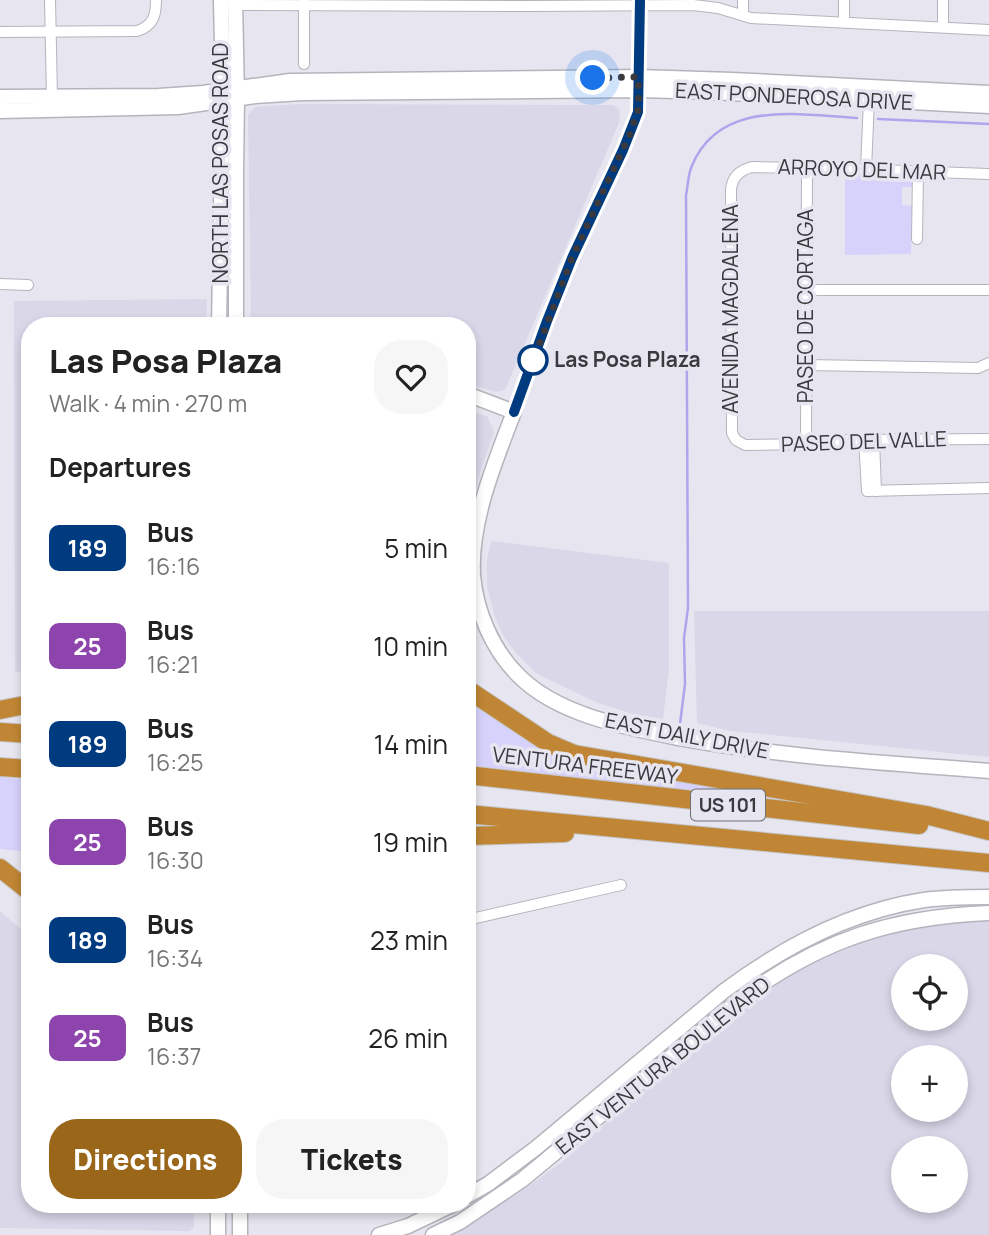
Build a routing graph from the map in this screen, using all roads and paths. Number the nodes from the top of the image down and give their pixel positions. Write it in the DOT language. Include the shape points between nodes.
graph roads {
  1 [pos="50,0"];
  2 [pos="156,0"];
  3 [pos="743,0"];
  4 [pos="844,0"];
  5 [pos="943,0"];
  6 [pos="304,2"];
  7 [pos="640,2"];
  8 [pos="228,3"];
  9 [pos="412,3"];
  10 [pos="528,3"];
  11 [pos="743,15"];
  12 [pos="844,21"];
  13 [pos="943,27"];
  14 [pos="989,30"];
  15 [pos="0,32"];
  16 [pos="51,32"];
  17 [pos="304,64"];
  18 [pos="638,84"];
  19 [pos="989,93"];
  20 [pos="230,94"];
  21 [pos="872,94"];
  22 [pos="0,97"];
  23 [pos="52,104"];
  24 [pos="989,106"];
  25 [pos="0,111"];
  26 [pos="807,168"];
  27 [pos="866,169"];
  28 [pos="918,171"];
  29 [pos="738,174"];
  30 [pos="989,174"];
  31 [pos="917,239"];
  32 [pos="0,284"];
  33 [pos="28,285"];
  34 [pos="806,290"];
  35 [pos="989,290"];
  36 [pos="219,317"];
  37 [pos="236,317"];
  38 [pos="989,363"];
  39 [pos="807,365"];
  40 [pos="476,397"];
  41 [pos="514,412"];
  42 [pos="869,439"];
  43 [pos="989,439"];
  44 [pos="740,443"];
  45 [pos="806,444"];
  46 [pos="989,488"];
  47 [pos="476,530"];
  48 [pos="476,594"];
  49 [pos="476,695"];
  50 [pos="21,706"];
  51 [pos="0,710"];
  52 [pos="0,732"];
  53 [pos="21,733"];
  54 [pos="0,767"];
  55 [pos="21,768"];
  56 [pos="989,771"];
  57 [pos="476,776"];
  58 [pos="476,815"];
  59 [pos="623,829"];
  60 [pos="989,832"];
  61 [pos="476,836"];
  62 [pos="989,863"];
  63 [pos="0,868"];
  64 [pos="21,885"];
  65 [pos="621,885"];
  66 [pos="989,897"];
  67 [pos="989,913"];
  68 [pos="476,918"];
  69 [pos="476,1191"];
  70 [pos="476,1211"];
  71 [pos="218,1213"];
  72 [pos="240,1213"];
  73 [pos="435,1213"];
  74 [pos="473,1213"];
  75 [pos="218,1235"];
  76 [pos="240,1235"];
  77 [pos="379,1235"];
  78 [pos="433,1235"];
  1 -- 16 [label="street"];
  2 -- 16 [label="street" via="152,22 137,31"];
  3 -- 11 [label="street"];
  4 -- 12 [label="street"];
  5 -- 13 [label="street"];
  6 -- 8 [label="street"];
  6 -- 9 [label="street"];
  6 -- 17 [label="street"];
  7 -- 10 [label="street"];
  7 -- 11 [label="street" via="705,6"];
  7 -- 18 [label="street"];
  8 -- 20 [label="main road, NORTH LAS POSAS ROAD"];
  9 -- 10 [label="street"];
  11 -- 12 [label="street"];
  12 -- 13 [label="street"];
  13 -- 14 [label="street"];
  15 -- 16 [label="street"];
  16 -- 23 [label="street"];
  18 -- 20 [label="main road, EAST PONDEROSA DRIVE"];
  18 -- 21 [label="main road, EAST PONDEROSA DRIVE" via="732,80"];
  18 -- 41 [label="street" via="639,107 630,134 572,258"];
  19 -- 21 [label="main road, EAST PONDEROSA DRIVE"];
  20 -- 23 [label="main road, EAST PONDEROSA DRIVE" via="178,107"];
  20 -- 36 [label="main road, NORTH LAS POSAS ROAD"];
  20 -- 37 [label="main road, NORTH LAS POSAS ROAD" via="236,172"];
  21 -- 24 [label="main road, EAST PONDEROSA DRIVE"];
  21 -- 27 [label="street"];
  22 -- 23 [label="main road"];
  23 -- 25 [label="main road"];
  26 -- 27 [label="street, ARROYO DEL MAR"];
  26 -- 29 [label="street, ARROYO DEL MAR" via="752,167"];
  26 -- 34 [label="street, PASEO DE CORTAGA"];
  27 -- 28 [label="street, ARROYO DEL MAR"];
  28 -- 30 [label="street, ARROYO DEL MAR"];
  28 -- 31 [label="street"];
  29 -- 44 [label="street, AVENIDA MAGDALENA" via="731,190 732,433"];
  32 -- 33 [label="street"];
  34 -- 35 [label="street"];
  34 -- 39 [label="street, PASEO DE CORTAGA"];
  38 -- 39 [label="street" via="978,368"];
  39 -- 45 [label="street, PASEO DE CORTAGA"];
  40 -- 41 [label="main road"];
  41 -- 47 [label="main road, EAST DAILY DRIVE"];
  42 -- 43 [label="street, PASEO DEL VALLE"];
  42 -- 45 [label="street, PASEO DEL VALLE"];
  42 -- 46 [label="street" via="871,491"];
  44 -- 45 [label="street, PASEO DEL VALLE"];
  48 -- 56 [label="main road, EAST DAILY DRIVE" via="492,640 519,676 566,706 597,718 755,751"];
  49 -- 60 [label="highway" via="548,743 575,754 926,815"];
  50 -- 51 [label="highway"];
  52 -- 53 [label="highway"];
  54 -- 55 [label="highway"];
  57 -- 60 [label="highway, VENTURA FREEWAY / US 101"];
  58 -- 59 [label="highway, US 101"];
  59 -- 61 [label="highway"];
  59 -- 62 [label="highway, US 101"];
  63 -- 64 [label="highway"];
  65 -- 68 [label="street"];
  66 -- 69 [label="main road, EAST VENTURA BOULEVARD" via="923,900 888,908 840,924 776,956 724,991 536,1148"];
  67 -- 70 [label="main road, EAST VENTURA BOULEVARD" via="951,914 883,927 831,945 776,973 522,1180"];
  71 -- 75 [label="main road"];
  72 -- 76 [label="main road"];
  73 -- 77 [label="main road"];
  74 -- 78 [label="main road, EAST VENTURA BOULEVARD"];
}
